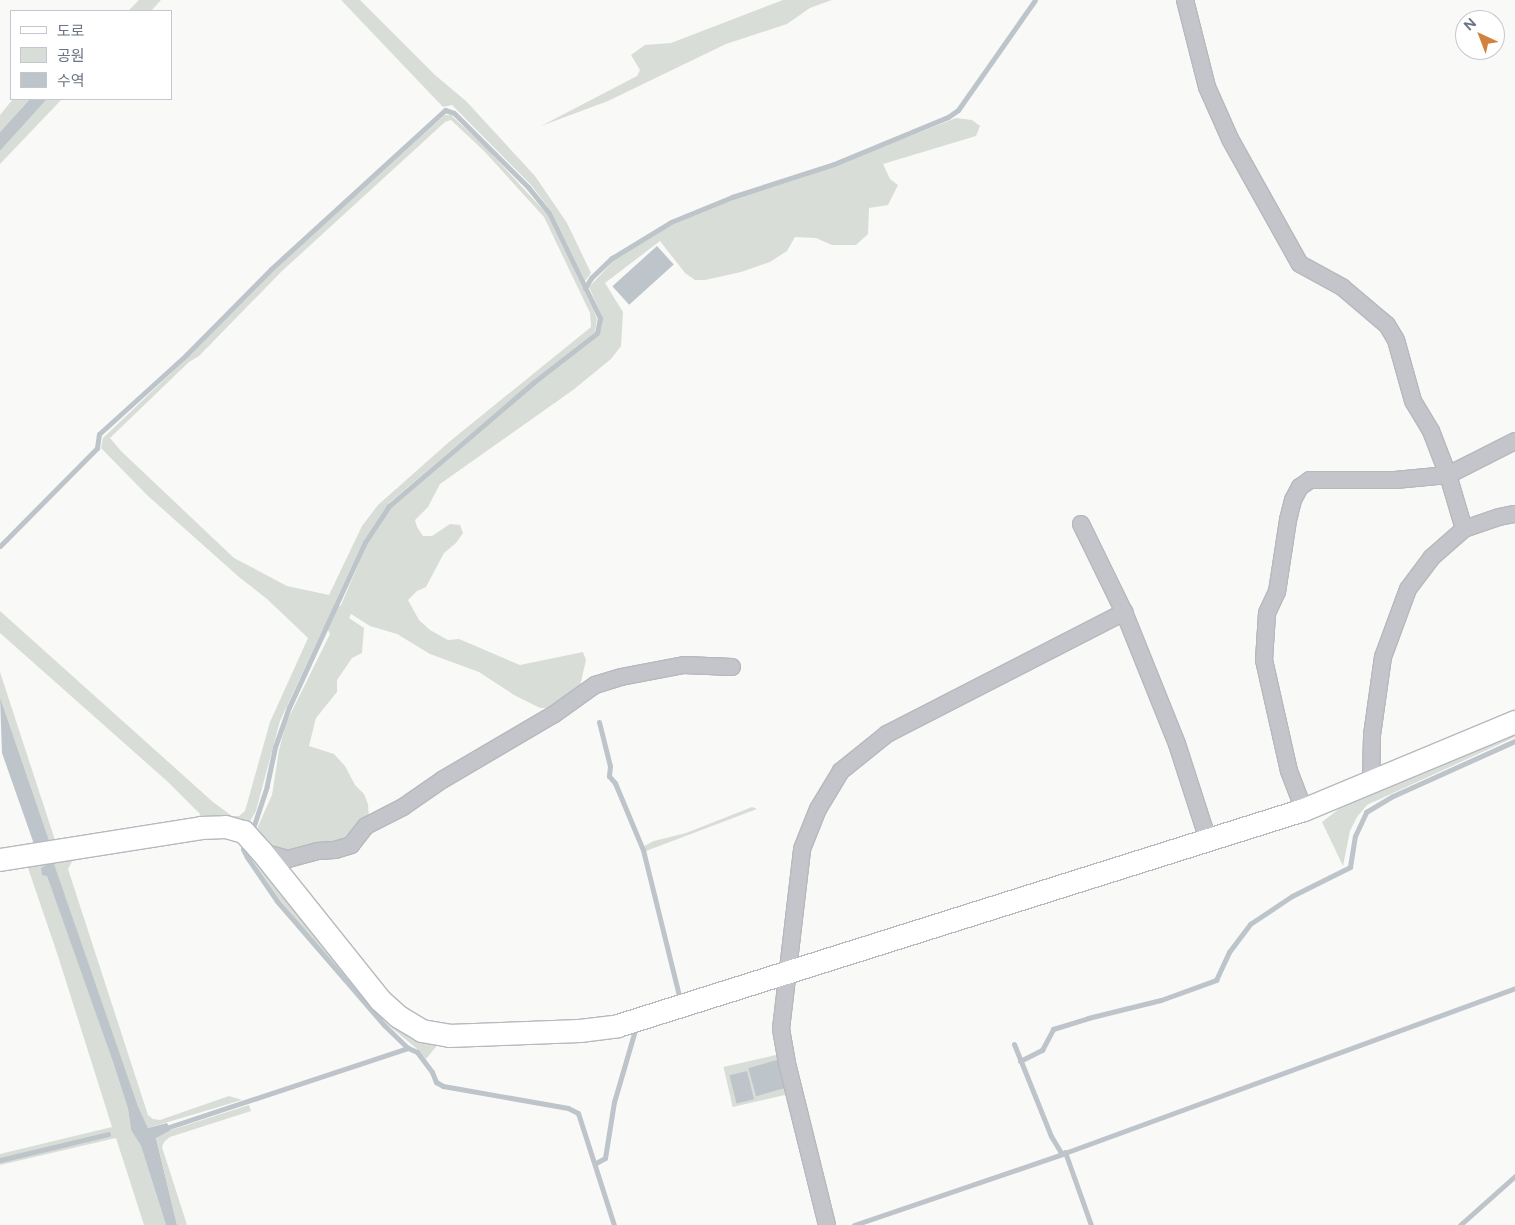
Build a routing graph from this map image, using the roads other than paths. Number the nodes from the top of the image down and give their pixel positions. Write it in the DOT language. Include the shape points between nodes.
graph roads {
  1 [pos="1185,0"];
  2 [pos="1515,442"];
  3 [pos="1448,475"];
  4 [pos="1515,514"];
  5 [pos="1081,524"];
  6 [pos="1464,529"];
  7 [pos="1124,612"];
  8 [pos="732,667"];
  9 [pos="1515,722"];
  10 [pos="1371,784"];
  11 [pos="1304,810"];
  12 [pos="1208,840"];
  13 [pos="262,852"];
  14 [pos="0,860"];
  15 [pos="788,972"];
  16 [pos="827,1225"];
  1 -- 3 [label="street" via="1207,87 1254,183 1300,264 1342,287 1387,326 1396,340 1413,401 1431,431"];
  2 -- 3 [label="street"];
  3 -- 6 [label="street"];
  3 -- 11 [label="street" via="1396,480 1310,480 1300,486 1293,500 1277,592 1267,613 1264,660 1289,771"];
  4 -- 6 [label="street"];
  5 -- 7 [label="street"];
  6 -- 10 [label="street" via="1432,558 1408,589 1394,624 1383,657 1372,735"];
  7 -- 12 [label="street" via="1177,744"];
  7 -- 15 [label="street" via="887,734 841,771 818,809 802,849"];
  8 -- 13 [label="street" via="684,665 595,685 442,780 403,808 366,826 351,845 288,859"];
  9 -- 10 [label="street"];
  10 -- 11 [label="street"];
  11 -- 12 [label="street"];
  12 -- 15 [label="street"];
  13 -- 14 [label="street" via="244,832 226,826"];
  13 -- 15 [label="street" via="380,1000 422,1031 449,1036 580,1031 618,1026"];
  15 -- 16 [label="street" via="782,1029 787,1063"];
}
